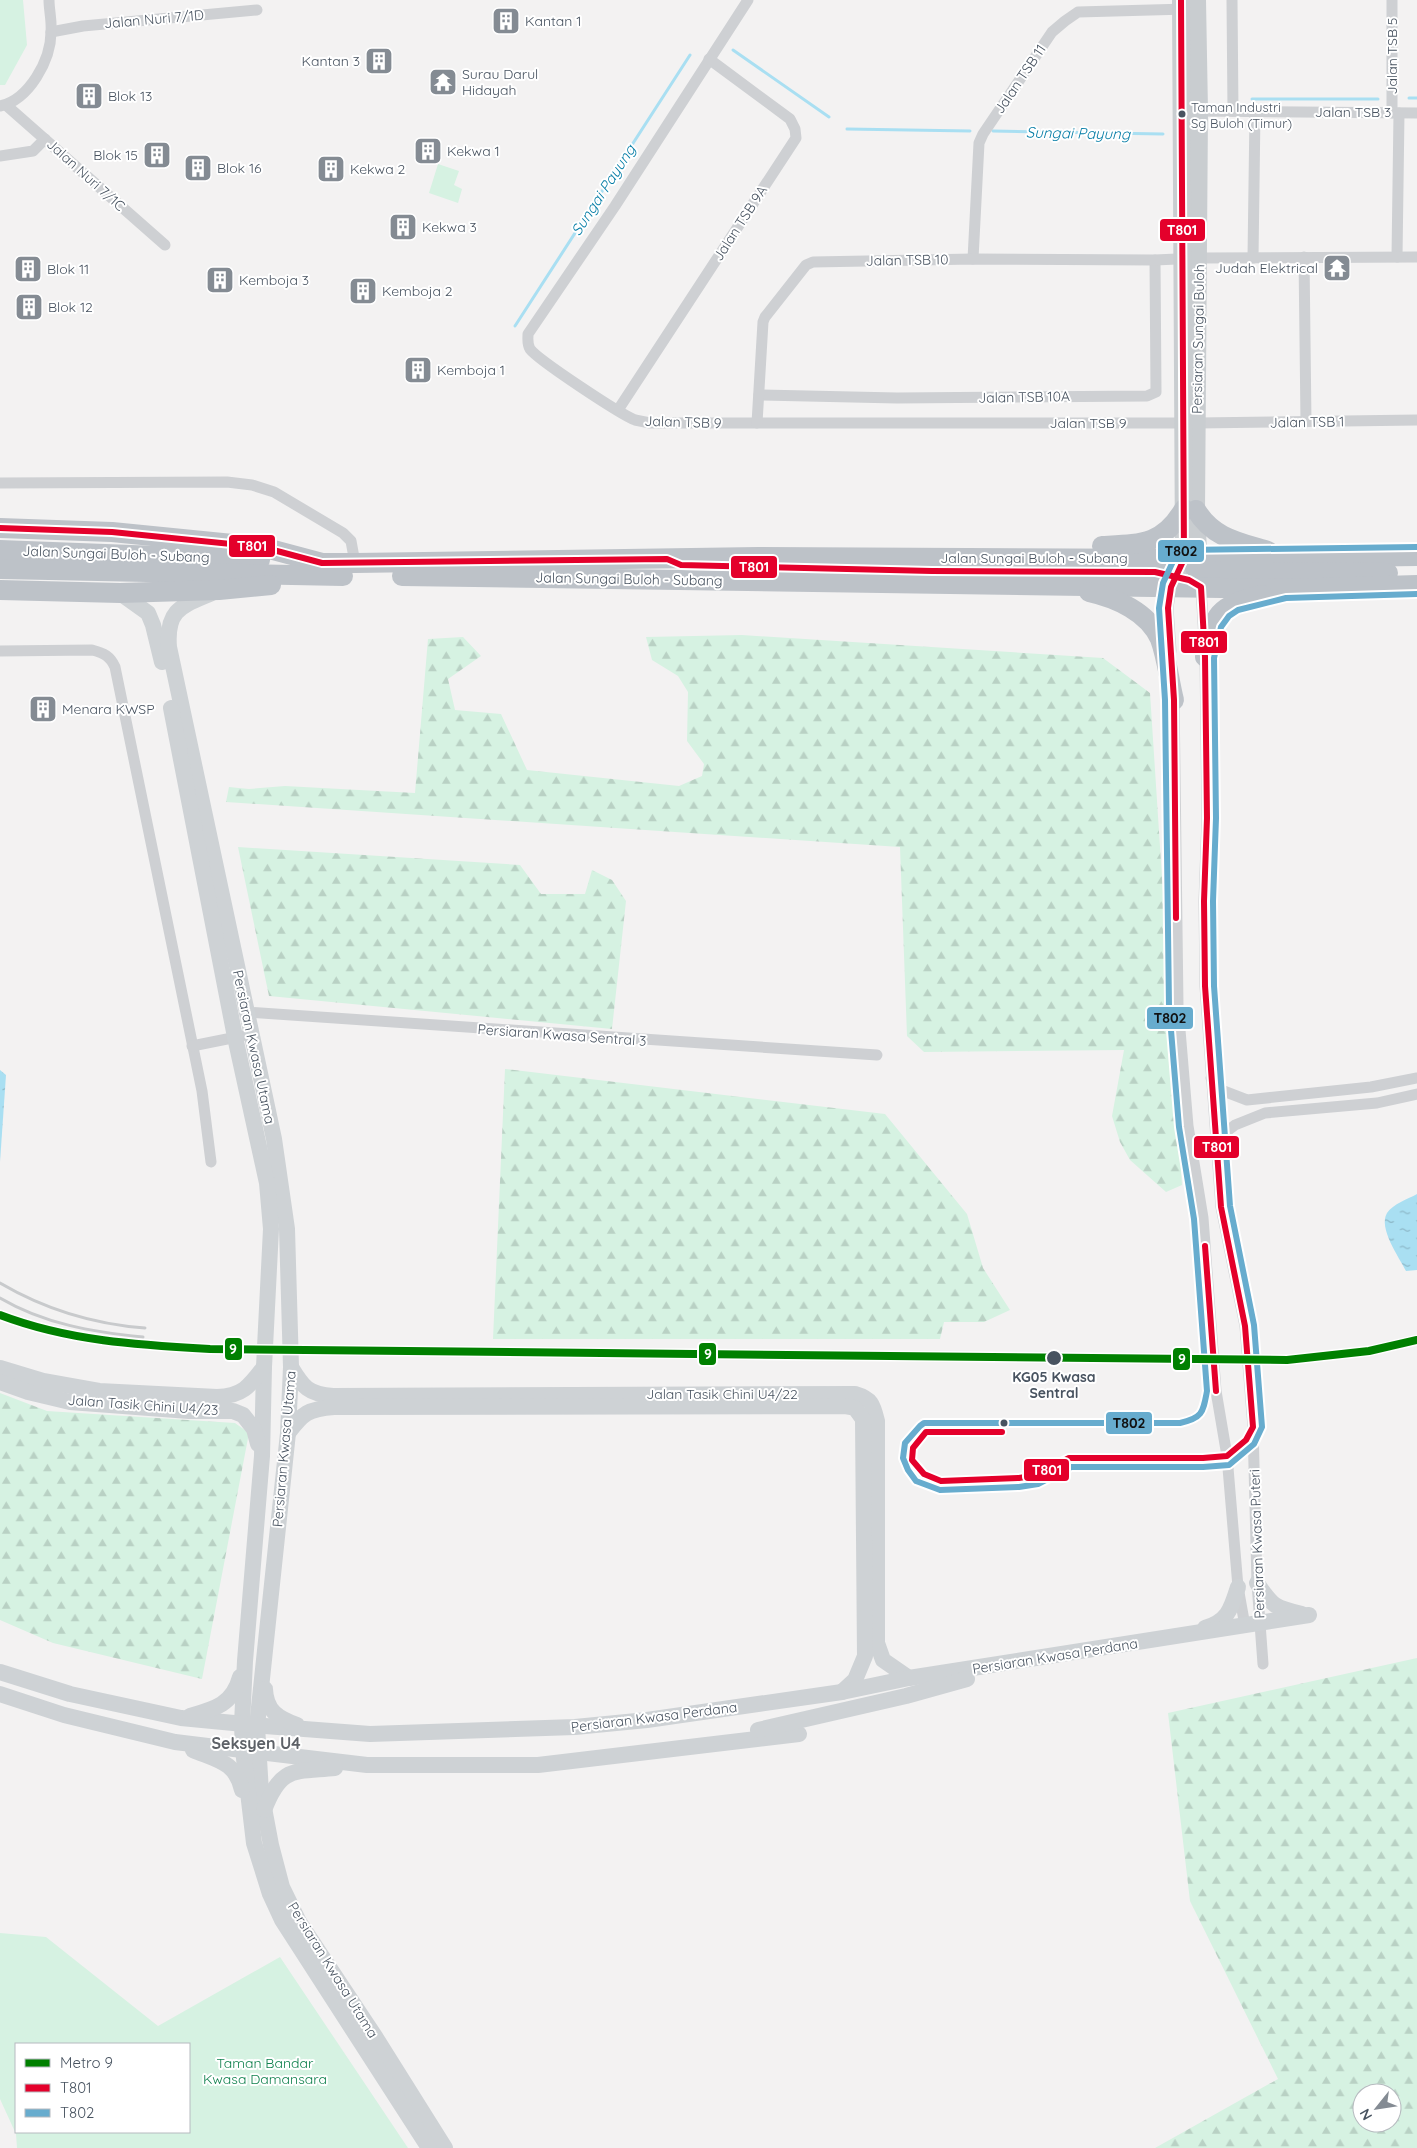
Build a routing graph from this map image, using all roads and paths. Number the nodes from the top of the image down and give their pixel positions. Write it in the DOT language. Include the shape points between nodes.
graph roads {
  1 [pos="48,0"];
  2 [pos="748,0"];
  3 [pos="1232,0"];
  4 [pos="1392,0"];
  5 [pos="1189,4"];
  6 [pos="257,10"];
  7 [pos="51,32"];
  8 [pos="709,59"];
  9 [pos="3,105"];
  10 [pos="1199,111"];
  11 [pos="1232,112"];
  12 [pos="1255,112"];
  13 [pos="1395,112"];
  14 [pos="1417,113"];
  15 [pos="45,139"];
  16 [pos="0,156"];
  17 [pos="165,245"];
  18 [pos="1304,257"];
  19 [pos="1397,257"];
  20 [pos="1417,257"];
  21 [pos="1253,258"];
  22 [pos="973,259"];
  23 [pos="1191,259"];
  24 [pos="1156,260"];
  25 [pos="759,395"];
  26 [pos="618,410"];
  27 [pos="1417,420"];
  28 [pos="1306,422"];
  29 [pos="757,423"];
  30 [pos="1191,423"];
  31 [pos="0,483"];
  32 [pos="1190,509"];
  33 [pos="0,528"];
  34 [pos="0,550"];
  35 [pos="1284,556"];
  36 [pos="1417,556"];
  37 [pos="962,558"];
  38 [pos="667,559"];
  39 [pos="322,562"];
  40 [pos="355,563"];
  41 [pos="234,566"];
  42 [pos="0,569"];
  43 [pos="1188,573"];
  44 [pos="1417,573"];
  45 [pos="290,575"];
  46 [pos="1417,584"];
  47 [pos="1058,585"];
  48 [pos="1285,589"];
  49 [pos="0,590"];
  50 [pos="219,590"];
  51 [pos="120,593"];
  52 [pos="0,651"];
  53 [pos="1205,657"];
  54 [pos="1174,700"];
  55 [pos="246,1012"];
  56 [pos="243,1035"];
  57 [pos="192,1046"];
  58 [pos="878,1055"];
  59 [pos="1211,1078"];
  60 [pos="1417,1078"];
  61 [pos="1417,1094"];
  62 [pos="1216,1151"];
  63 [pos="211,1162"];
  64 [pos="291,1367"];
  65 [pos="0,1368"];
  66 [pos="264,1368"];
  67 [pos="0,1382"];
  68 [pos="861,1403"];
  69 [pos="288,1433"];
  70 [pos="262,1456"];
  71 [pos="1257,1583"];
  72 [pos="1238,1587"];
  73 [pos="1253,1624"];
  74 [pos="1176,1637"];
  75 [pos="1034,1660"];
  76 [pos="245,1661"];
  77 [pos="1263,1664"];
  78 [pos="263,1665"];
  79 [pos="0,1672"];
  80 [pos="909,1678"];
  81 [pos="842,1692"];
  82 [pos="0,1694"];
  83 [pos="181,1718"];
  84 [pos="249,1725"];
  85 [pos="315,1731"];
  86 [pos="799,1734"];
  87 [pos="175,1742"];
  88 [pos="714,1745"];
  89 [pos="250,1751"];
  90 [pos="367,1764"];
  91 [pos="264,1810"];
  92 [pos="254,1843"];
  93 [pos="429,2148"];
  94 [pos="445,2148"];
  1 -- 7 [label="street"];
  2 -- 8 [label="street, Jalan TSB 9"];
  3 -- 11 [label="street"];
  4 -- 13 [label="street, Jalan TSB 5"];
  5 -- 10 [label="main road, Persiaran Sungai Buloh"];
  5 -- 22 [label="street, Jalan TSB 11" via="1078,12 1052,32 979,143"];
  5 -- 23 [label="main road, Persiaran Sungai Buloh"];
  6 -- 7 [label="street, Jalan Nuri 7/1D" via="83,26"];
  7 -- 9 [label="street" via="49,48 36,76 28,87"];
  8 -- 26 [label="street, Jalan TSB 9A" via="790,119 796,138"];
  8 -- 26 [label="street, Jalan TSB 9" via="528,334 530,349"];
  9 -- 15 [label="street, Jalan Nuri 7/1C"];
  10 -- 11 [label="street, Jalan TSB 3"];
  10 -- 23 [label="main road, Persiaran Sungai Buloh"];
  11 -- 12 [label="street, Jalan TSB 3"];
  12 -- 13 [label="street, Jalan TSB 3"];
  12 -- 21 [label="street"];
  13 -- 14 [label="street, Jalan TSB 3"];
  13 -- 19 [label="street, Jalan TSB 5"];
  15 -- 16 [label="street" via="32,152"];
  15 -- 17 [label="street, Jalan Nuri 7/1C"];
  18 -- 19 [label="street, Jalan TSB 10"];
  18 -- 21 [label="street, Jalan TSB 10"];
  18 -- 28 [label="street"];
  19 -- 20 [label="street, Jalan TSB 10"];
  21 -- 23 [label="street, Jalan TSB 10"];
  22 -- 24 [label="street, Jalan TSB 10"];
  22 -- 25 [label="street, Jalan TSB 10" via="813,262 806,265 765,317"];
  23 -- 24 [label="street, Jalan TSB 10"];
  23 -- 30 [label="main road, Persiaran Sungai Buloh"];
  24 -- 25 [label="street, Jalan TSB 10A" via="1156,392 1147,396 897,398"];
  25 -- 29 [label="street, Jalan TSB 10"];
  26 -- 29 [label="street, Jalan TSB 9" via="650,423"];
  27 -- 28 [label="street, Jalan TSB 1"];
  28 -- 30 [label="street, Jalan TSB 1"];
  29 -- 30 [label="street, Jalan TSB 9"];
  30 -- 32 [label="main road, Persiaran Sungai Buloh"];
  31 -- 40 [label="street" via="226,482 252,485 274,492 343,533 351,541"];
  32 -- 35 [label="highway" via="1210,528 1232,540"];
  32 -- 37 [label="highway" via="1158,538 1139,544 978,551"];
  32 -- 43 [label="main road, Persiaran Sungai Buloh"];
  33 -- 39 [label="highway, Jalan Sungai Buloh - Subang" via="112,532 262,547"];
  34 -- 41 [label="highway, Jalan Sungai Buloh - Subang"];
  35 -- 36 [label="highway, Jalan Sungai Buloh - Subang"];
  35 -- 43 [label="highway, Jalan Sungai Buloh - Subang"];
  37 -- 38 [label="highway, Jalan Sungai Buloh - Subang"];
  37 -- 43 [label="highway, Jalan Sungai Buloh - Subang"];
  38 -- 40 [label="highway, Jalan Sungai Buloh - Subang"];
  38 -- 43 [label="highway" via="681,565"];
  39 -- 40 [label="highway, Jalan Sungai Buloh - Subang"];
  39 -- 41 [label="highway, Jalan Sungai Buloh - Subang"];
  41 -- 42 [label="highway, Jalan Sungai Buloh - Subang"];
  41 -- 45 [label="highway, Jalan Sungai Buloh - Subang"];
  43 -- 44 [label="highway"];
  43 -- 47 [label="highway, Jalan Sungai Buloh - Subang"];
  43 -- 48 [label="highway, Jalan Sungai Buloh - Subang"];
  43 -- 53 [label="street, Persiaran Kwasa Puteri"];
  43 -- 54 [label="street, Persiaran Kwasa Puteri" via="1168,608"];
  45 -- 47 [label="highway, Jalan Sungai Buloh - Subang"];
  45 -- 50 [label="highway, Jalan Sungai Buloh - Subang" via="268,587"];
  46 -- 48 [label="highway, Jalan Sungai Buloh - Subang"];
  47 -- 54 [label="highway" via="1112,599 1138,613 1152,626 1160,640"];
  48 -- 53 [label="highway" via="1234,602 1224,610 1213,623"];
  49 -- 51 [label="highway, Jalan Sungai Buloh - Subang"];
  50 -- 51 [label="highway, Jalan Sungai Buloh - Subang"];
  50 -- 55 [label="street, Persiaran Kwasa Utama" via="181,606 170,621 168,633"];
  51 -- 56 [label="street, Persiaran Kwasa Utama" via="148,613 157,640"];
  52 -- 57 [label="street" via="92,650 104,653 115,667"];
  53 -- 59 [label="street, Persiaran Kwasa Puteri" via="1205,986"];
  54 -- 72 [label="street, Persiaran Kwasa Puteri" via="1178,1006 1188,1126 1202,1218 1216,1391 1227,1456"];
  55 -- 56 [label="street, Persiaran Kwasa Utama"];
  55 -- 58 [label="street, Persiaran Kwasa Sentral 3"];
  56 -- 57 [label="street"];
  56 -- 64 [label="street, Persiaran Kwasa Utama" via="274,1139 287,1229"];
  56 -- 66 [label="street, Persiaran Kwasa Utama" via="267,1183 271,1229"];
  57 -- 63 [label="street"];
  59 -- 60 [label="street" via="1221,1090 1247,1100 1371,1087"];
  59 -- 62 [label="street, Persiaran Kwasa Puteri"];
  61 -- 62 [label="street" via="1377,1103 1265,1113 1235,1125 1226,1132"];
  62 -- 71 [label="street, Persiaran Kwasa Puteri" via="1221,1207 1245,1326 1253,1427"];
  64 -- 68 [label="street, Jalan Tasik Chini U4/22" via="309,1390 333,1396 855,1394"];
  64 -- 69 [label="street, Persiaran Kwasa Utama"];
  65 -- 66 [label="street, Jalan Tasik Chini U4/23" via="43,1381 99,1390 217,1397 232,1396 244,1390"];
  66 -- 70 [label="street, Persiaran Kwasa Utama"];
  67 -- 70 [label="street, Jalan Tasik Chini U4/23" via="70,1402 232,1411 243,1415 254,1429"];
  68 -- 69 [label="street, Jalan Tasik Chini U4/22" via="844,1406 334,1407 310,1410"];
  68 -- 80 [label="street" via="874,1407 877,1421 877,1643 883,1660"];
  68 -- 81 [label="street" via="865,1656 855,1680"];
  69 -- 78 [label="street, Persiaran Kwasa Utama"];
  70 -- 76 [label="street, Persiaran Kwasa Utama"];
  71 -- 73 [label="street, Persiaran Kwasa Puteri"];
  71 -- 73 [label="street, Persiaran Kwasa Perdana" via="1269,1602 1283,1610 1309,1615"];
  72 -- 73 [label="street, Persiaran Kwasa Puteri"];
  72 -- 74 [label="street" via="1229,1613 1216,1625"];
  73 -- 74 [label="street, Persiaran Kwasa Perdana"];
  73 -- 77 [label="street, Persiaran Kwasa Puteri"];
  74 -- 75 [label="street, Persiaran Kwasa Perdana"];
  75 -- 80 [label="street, Persiaran Kwasa Perdana"];
  75 -- 88 [label="street" via="906,1696 755,1731"];
  76 -- 83 [label="street" via="232,1696 208,1711"];
  76 -- 84 [label="street, Persiaran Kwasa Utama"];
  78 -- 84 [label="street, Persiaran Kwasa Utama"];
  78 -- 85 [label="street" via="265,1700 272,1712 279,1719"];
  79 -- 83 [label="street, Persiaran Kwasa Perdana" via="70,1694"];
  80 -- 81 [label="street, Persiaran Kwasa Perdana"];
  81 -- 85 [label="street, Persiaran Kwasa Perdana" via="575,1727 370,1734"];
  82 -- 87 [label="street" via="64,1715"];
  83 -- 84 [label="street, Persiaran Kwasa Perdana"];
  84 -- 85 [label="street, Persiaran Kwasa Perdana"];
  84 -- 89 [label="street, Persiaran Kwasa Utama"];
  86 -- 88 [label="street"];
  87 -- 89 [label="street"];
  87 -- 92 [label="street" via="226,1763 233,1770 239,1778"];
  88 -- 90 [label="street" via="538,1766"];
  89 -- 90 [label="street"];
  89 -- 91 [label="street, Persiaran Kwasa Utama"];
  89 -- 92 [label="street, Persiaran Kwasa Utama"];
  90 -- 91 [label="street" via="295,1771 284,1776 271,1793"];
  91 -- 94 [label="street, Persiaran Kwasa Utama" via="282,1887 299,1922"];
  92 -- 93 [label="street, Persiaran Kwasa Utama" via="282,1920"];
}
